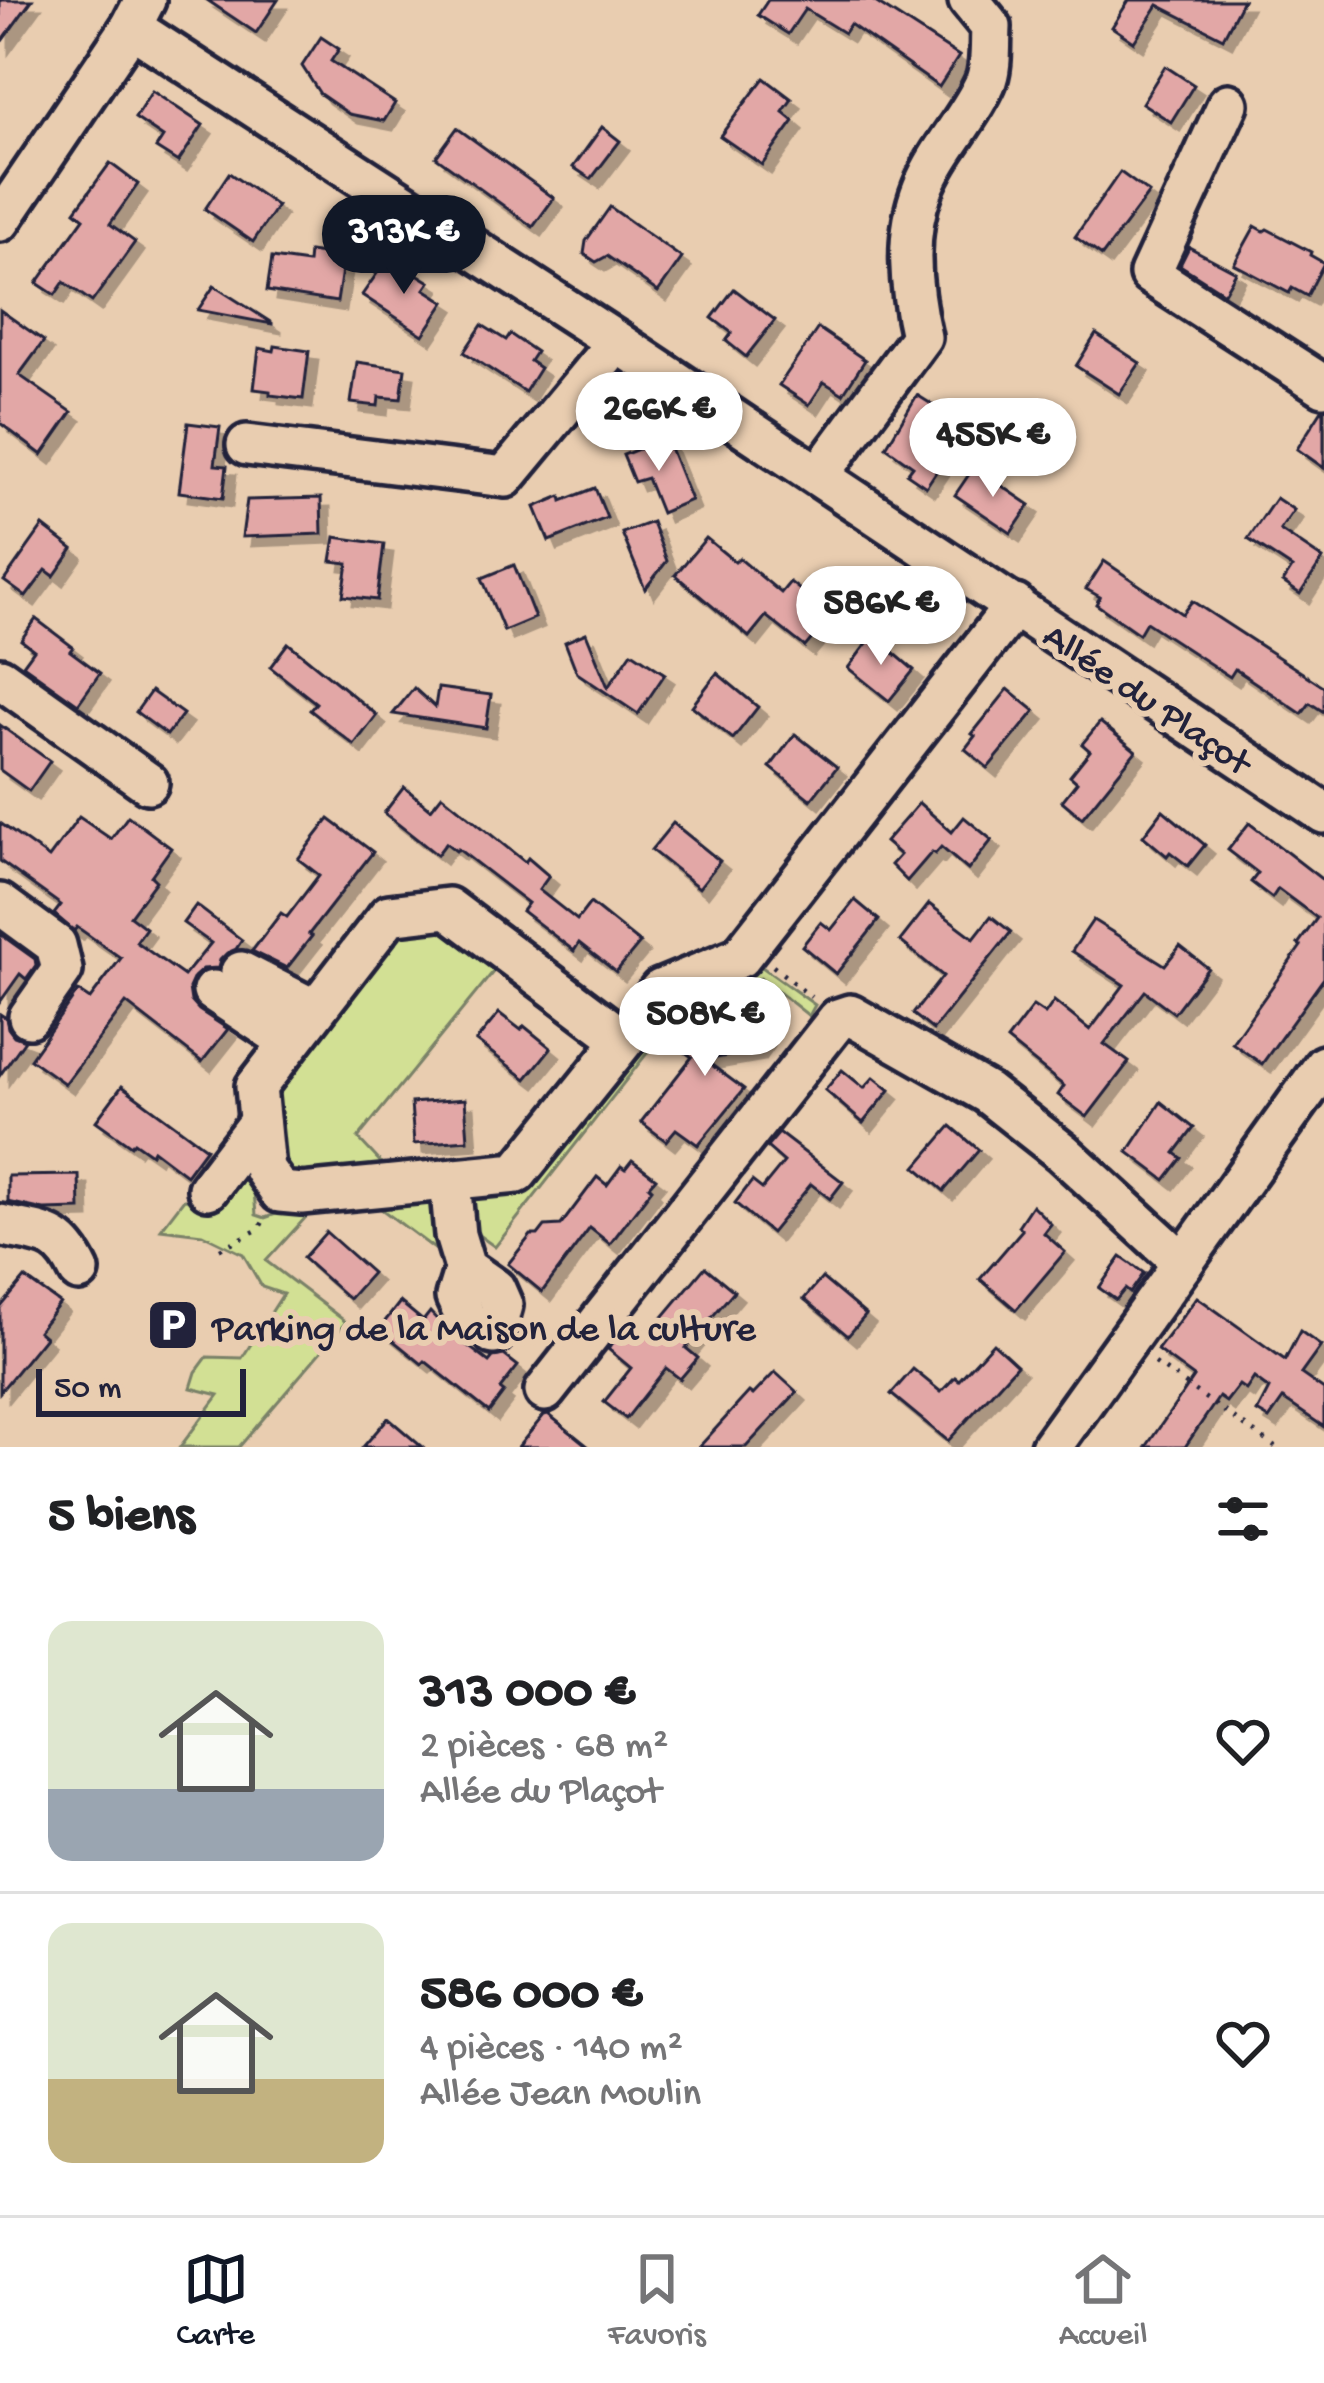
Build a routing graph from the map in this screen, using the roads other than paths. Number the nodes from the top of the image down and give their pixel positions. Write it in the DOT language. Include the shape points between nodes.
graph roads {
  1 [pos="969,0"];
  2 [pos="138,14"];
  3 [pos="1228,104"];
  4 [pos="0,221"];
  5 [pos="617,342"];
  6 [pos="1324,386"];
  7 [pos="247,446"];
  8 [pos="819,475"];
  9 [pos="1015,605"];
  10 [pos="0,678"];
  11 [pos="148,783"];
  12 [pos="1324,813"];
  13 [pos="0,904"];
  14 [pos="315,1010"];
  15 [pos="29,1016"];
  16 [pos="624,1040"];
  17 [pos="290,1042"];
  18 [pos="1324,1066"];
  19 [pos="259,1122"];
  20 [pos="450,1180"];
  21 [pos="208,1189"];
  22 [pos="0,1226"];
  23 [pos="1183,1263"];
  24 [pos="79,1271"];
  25 [pos="478,1323"];
  26 [pos="545,1391"];
  27 [pos="1051,1447"];
  1 -- 8 [label="street" via="991,27 987,80 923,186 913,218 912,299 921,337"];
  2 -- 4 [label="street"];
  2 -- 5 [label="street, Allée du Plaçot"];
  3 -- 6 [label="street" via="1150,274"];
  5 -- 7 [label="street" via="505,477"];
  5 -- 8 [label="street, Allée du Plaçot"];
  8 -- 9 [label="street, Allée du Plaçot"];
  9 -- 12 [label="street, Allée du Plaçot"];
  9 -- 16 [label="street" via="740,957 660,990"];
  10 -- 11 [label="street"];
  13 -- 15 [label="street" via="56,945 62,970"];
  14 -- 16 [label="street" via="389,914 448,908"];
  14 -- 17 [label="street"];
  14 -- 17 [label="street" via="227,981"];
  16 -- 20 [label="street" via="517,1173"];
  17 -- 19 [label="street" via="256,1087"];
  18 -- 23 [label="street"];
  19 -- 20 [label="street" via="264,1169 280,1192"];
  19 -- 21 [label="street"];
  20 -- 25 [label="street" via="466,1268 456,1297"];
  22 -- 24 [label="street" via="57,1238"];
  23 -- 26 [label="street" via="987,1093 850,1015 838,1019"];
  23 -- 27 [label="street"];
}
